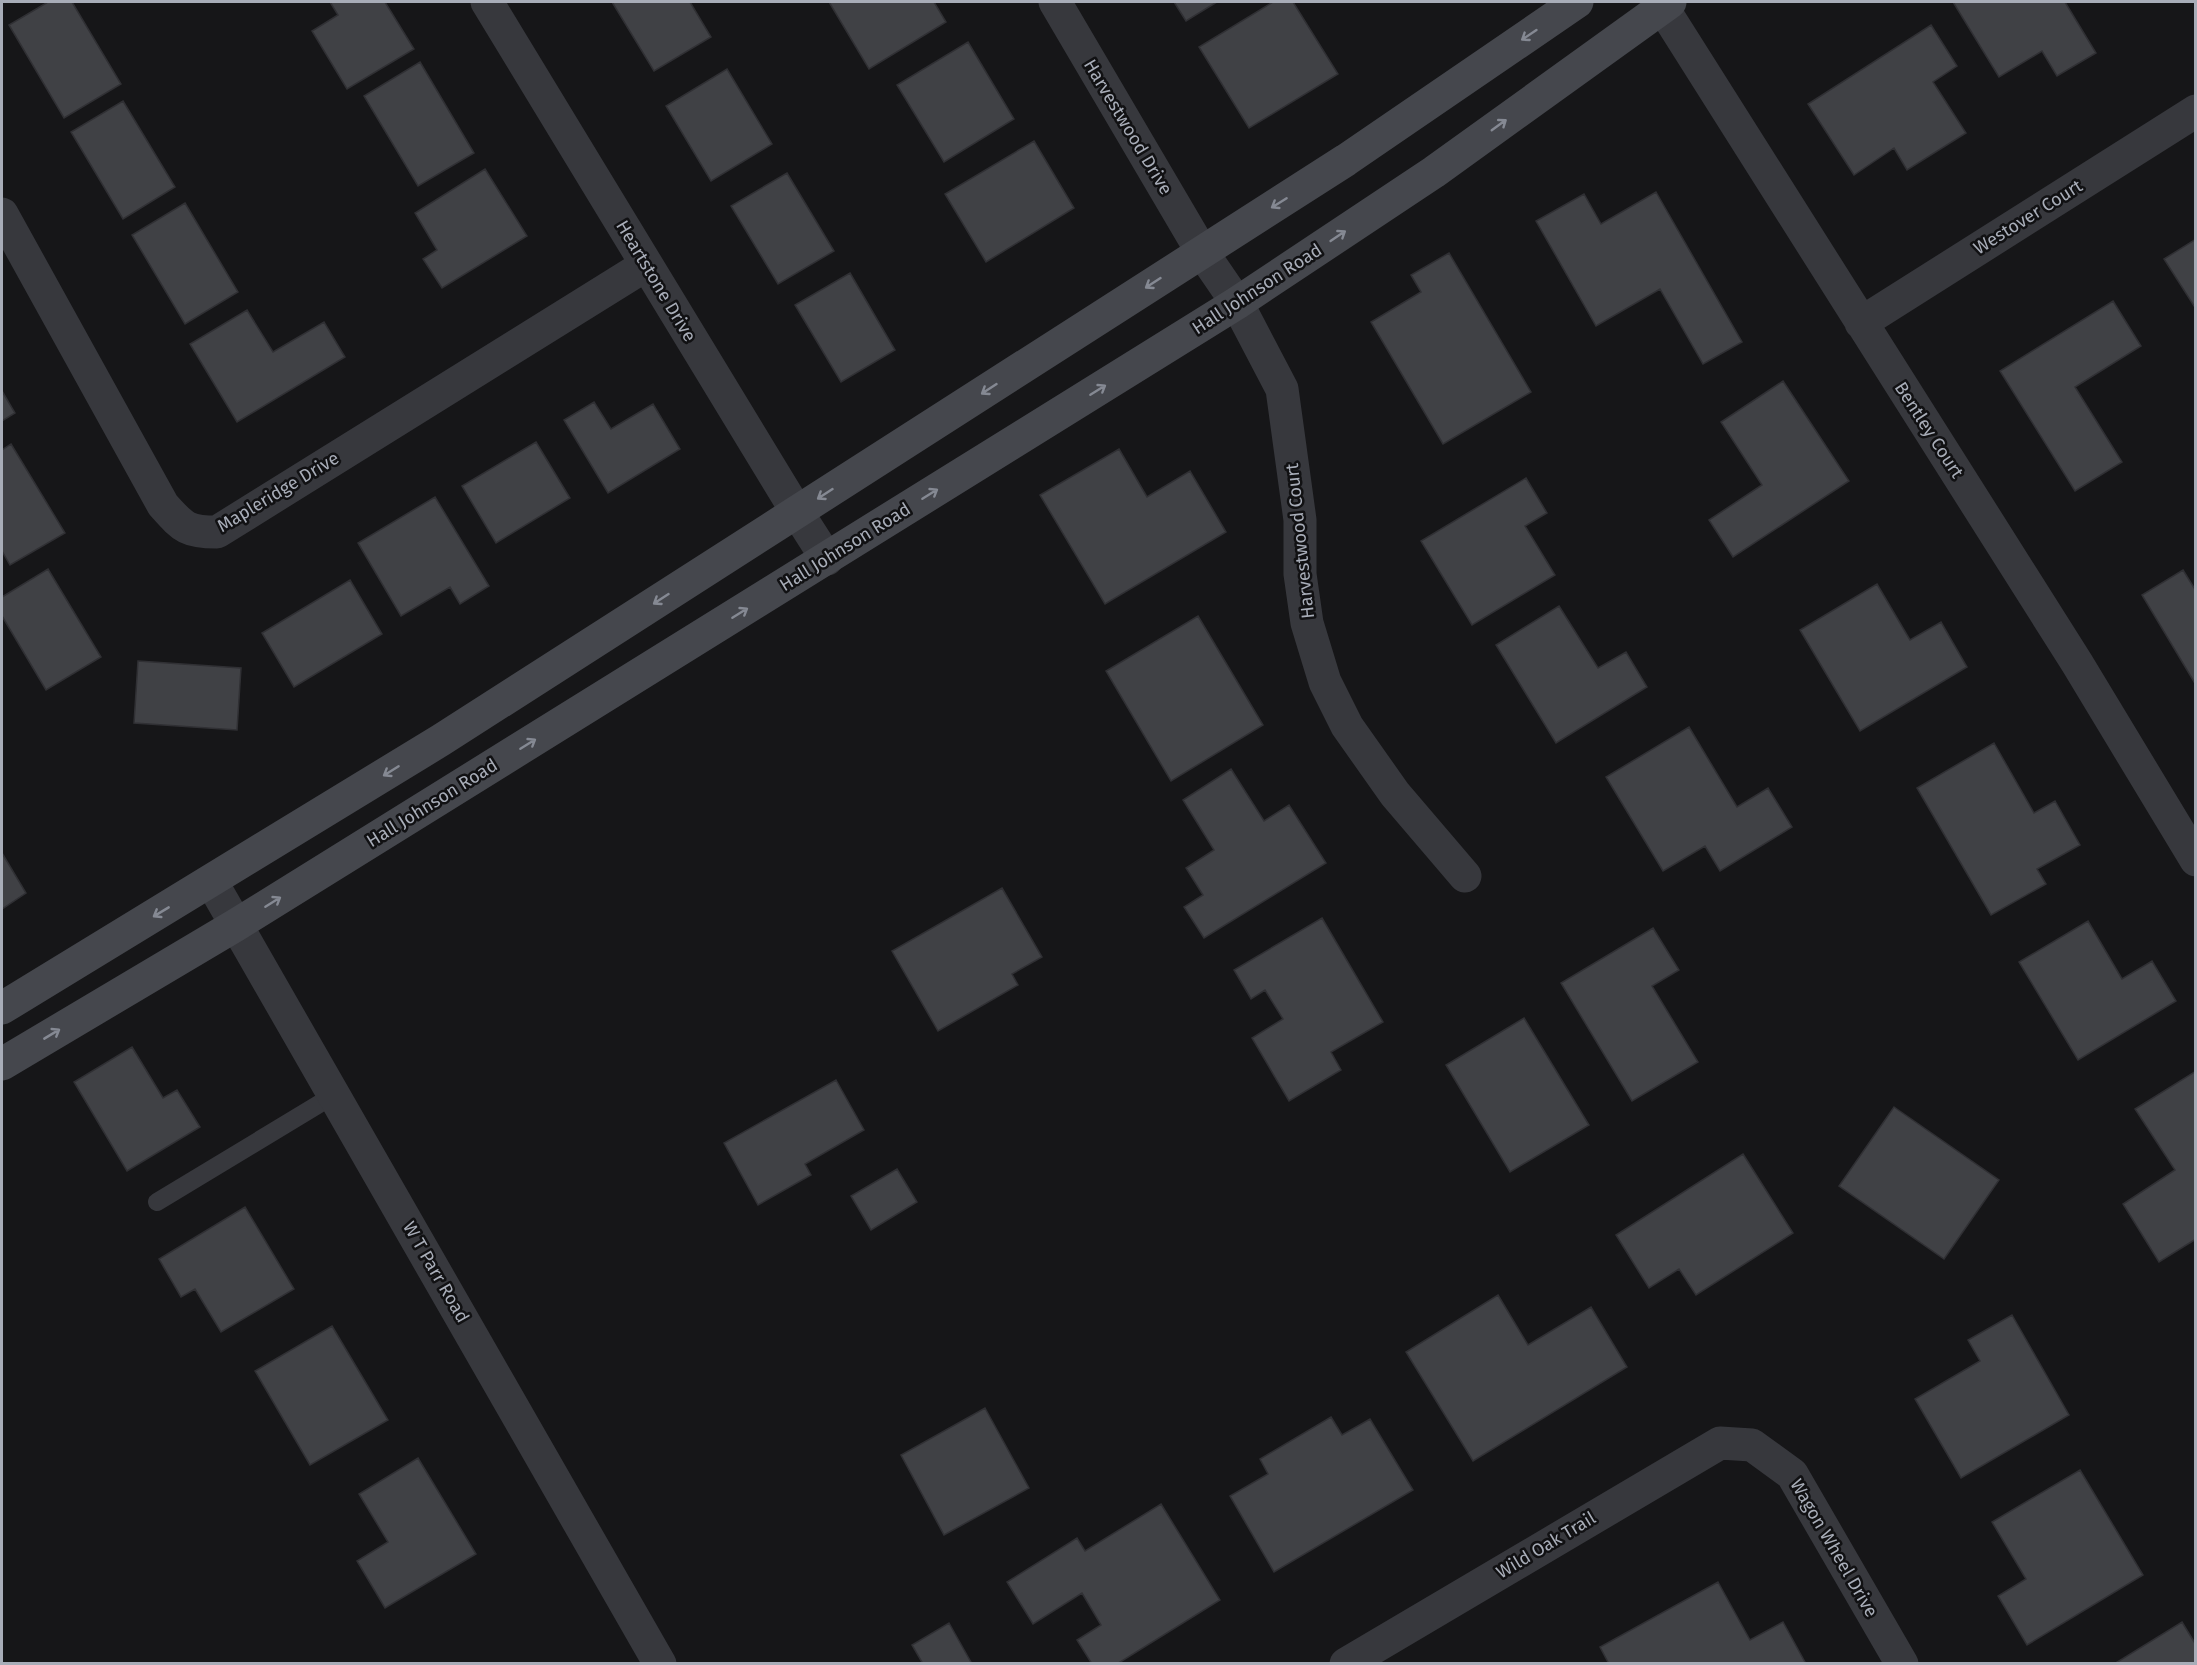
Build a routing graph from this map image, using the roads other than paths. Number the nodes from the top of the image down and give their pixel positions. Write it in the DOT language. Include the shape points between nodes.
graph roads {
  1 [pos="487,2"];
  2 [pos="1055,2"];
  3 [pos="1577,2"];
  4 [pos="1664,3"];
  5 [pos="2196,111"];
  6 [pos="2,214"];
  7 [pos="1202,252"];
  8 [pos="646,265"];
  9 [pos="1237,303"];
  10 [pos="1861,322"];
  11 [pos="797,512"];
  12 [pos="827,558"];
  13 [pos="2192,848"];
  14 [pos="1465,876"];
  15 [pos="211,881"];
  16 [pos="236,925"];
  17 [pos="2,1008"];
  18 [pos="2,1064"];
  19 [pos="334,1095"];
  20 [pos="158,1202"];
  21 [pos="1752,1445"];
  22 [pos="660,1664"];
  23 [pos="1346,1664"];
  24 [pos="1902,1664"];
  1 -- 8 [label="street, Heartstone Drive"];
  2 -- 7 [label="street, Harvestwood Drive"];
  3 -- 7 [label="main road, one-way" via="1346,160"];
  9 -- 4 [label="main road, Hall Johnson Road, one-way" via="1434,172"];
  4 -- 10 [label="street, Bentley Court"];
  5 -- 10 [label="street, Westover Court"];
  6 -- 8 [label="street, Mapleridge Drive" via="163,505 180,524 197,532 217,532"];
  7 -- 9 [label="street, Harvestwood Court"];
  7 -- 11 [label="main road, one-way"];
  8 -- 11 [label="street, Heartstone Drive"];
  12 -- 9 [label="main road, Hall Johnson Road, one-way"];
  9 -- 14 [label="street, Harvestwood Court" via="1282,389 1300,520 1300,574 1307,623 1325,682 1347,726 1395,794"];
  10 -- 13 [label="street, Bentley Court"];
  11 -- 12 [label="street, Heartstone Drive"];
  11 -- 15 [label="main road, one-way" via="441,740"];
  16 -- 12 [label="main road, Hall Johnson Road, one-way"];
  15 -- 16 [label="street, W T Parr Road"];
  15 -- 17 [label="main road, one-way"];
  18 -- 16 [label="main road, Hall Johnson Road, one-way"];
  16 -- 19 [label="street, W T Parr Road"];
  19 -- 20 [label="lane"];
  19 -- 22 [label="street, W T Parr Road"];
  21 -- 23 [label="street, Wild Oak Trail" via="1720,1443"];
  21 -- 24 [label="street, Wagon Wheel Drive" via="1792,1474"];
}
